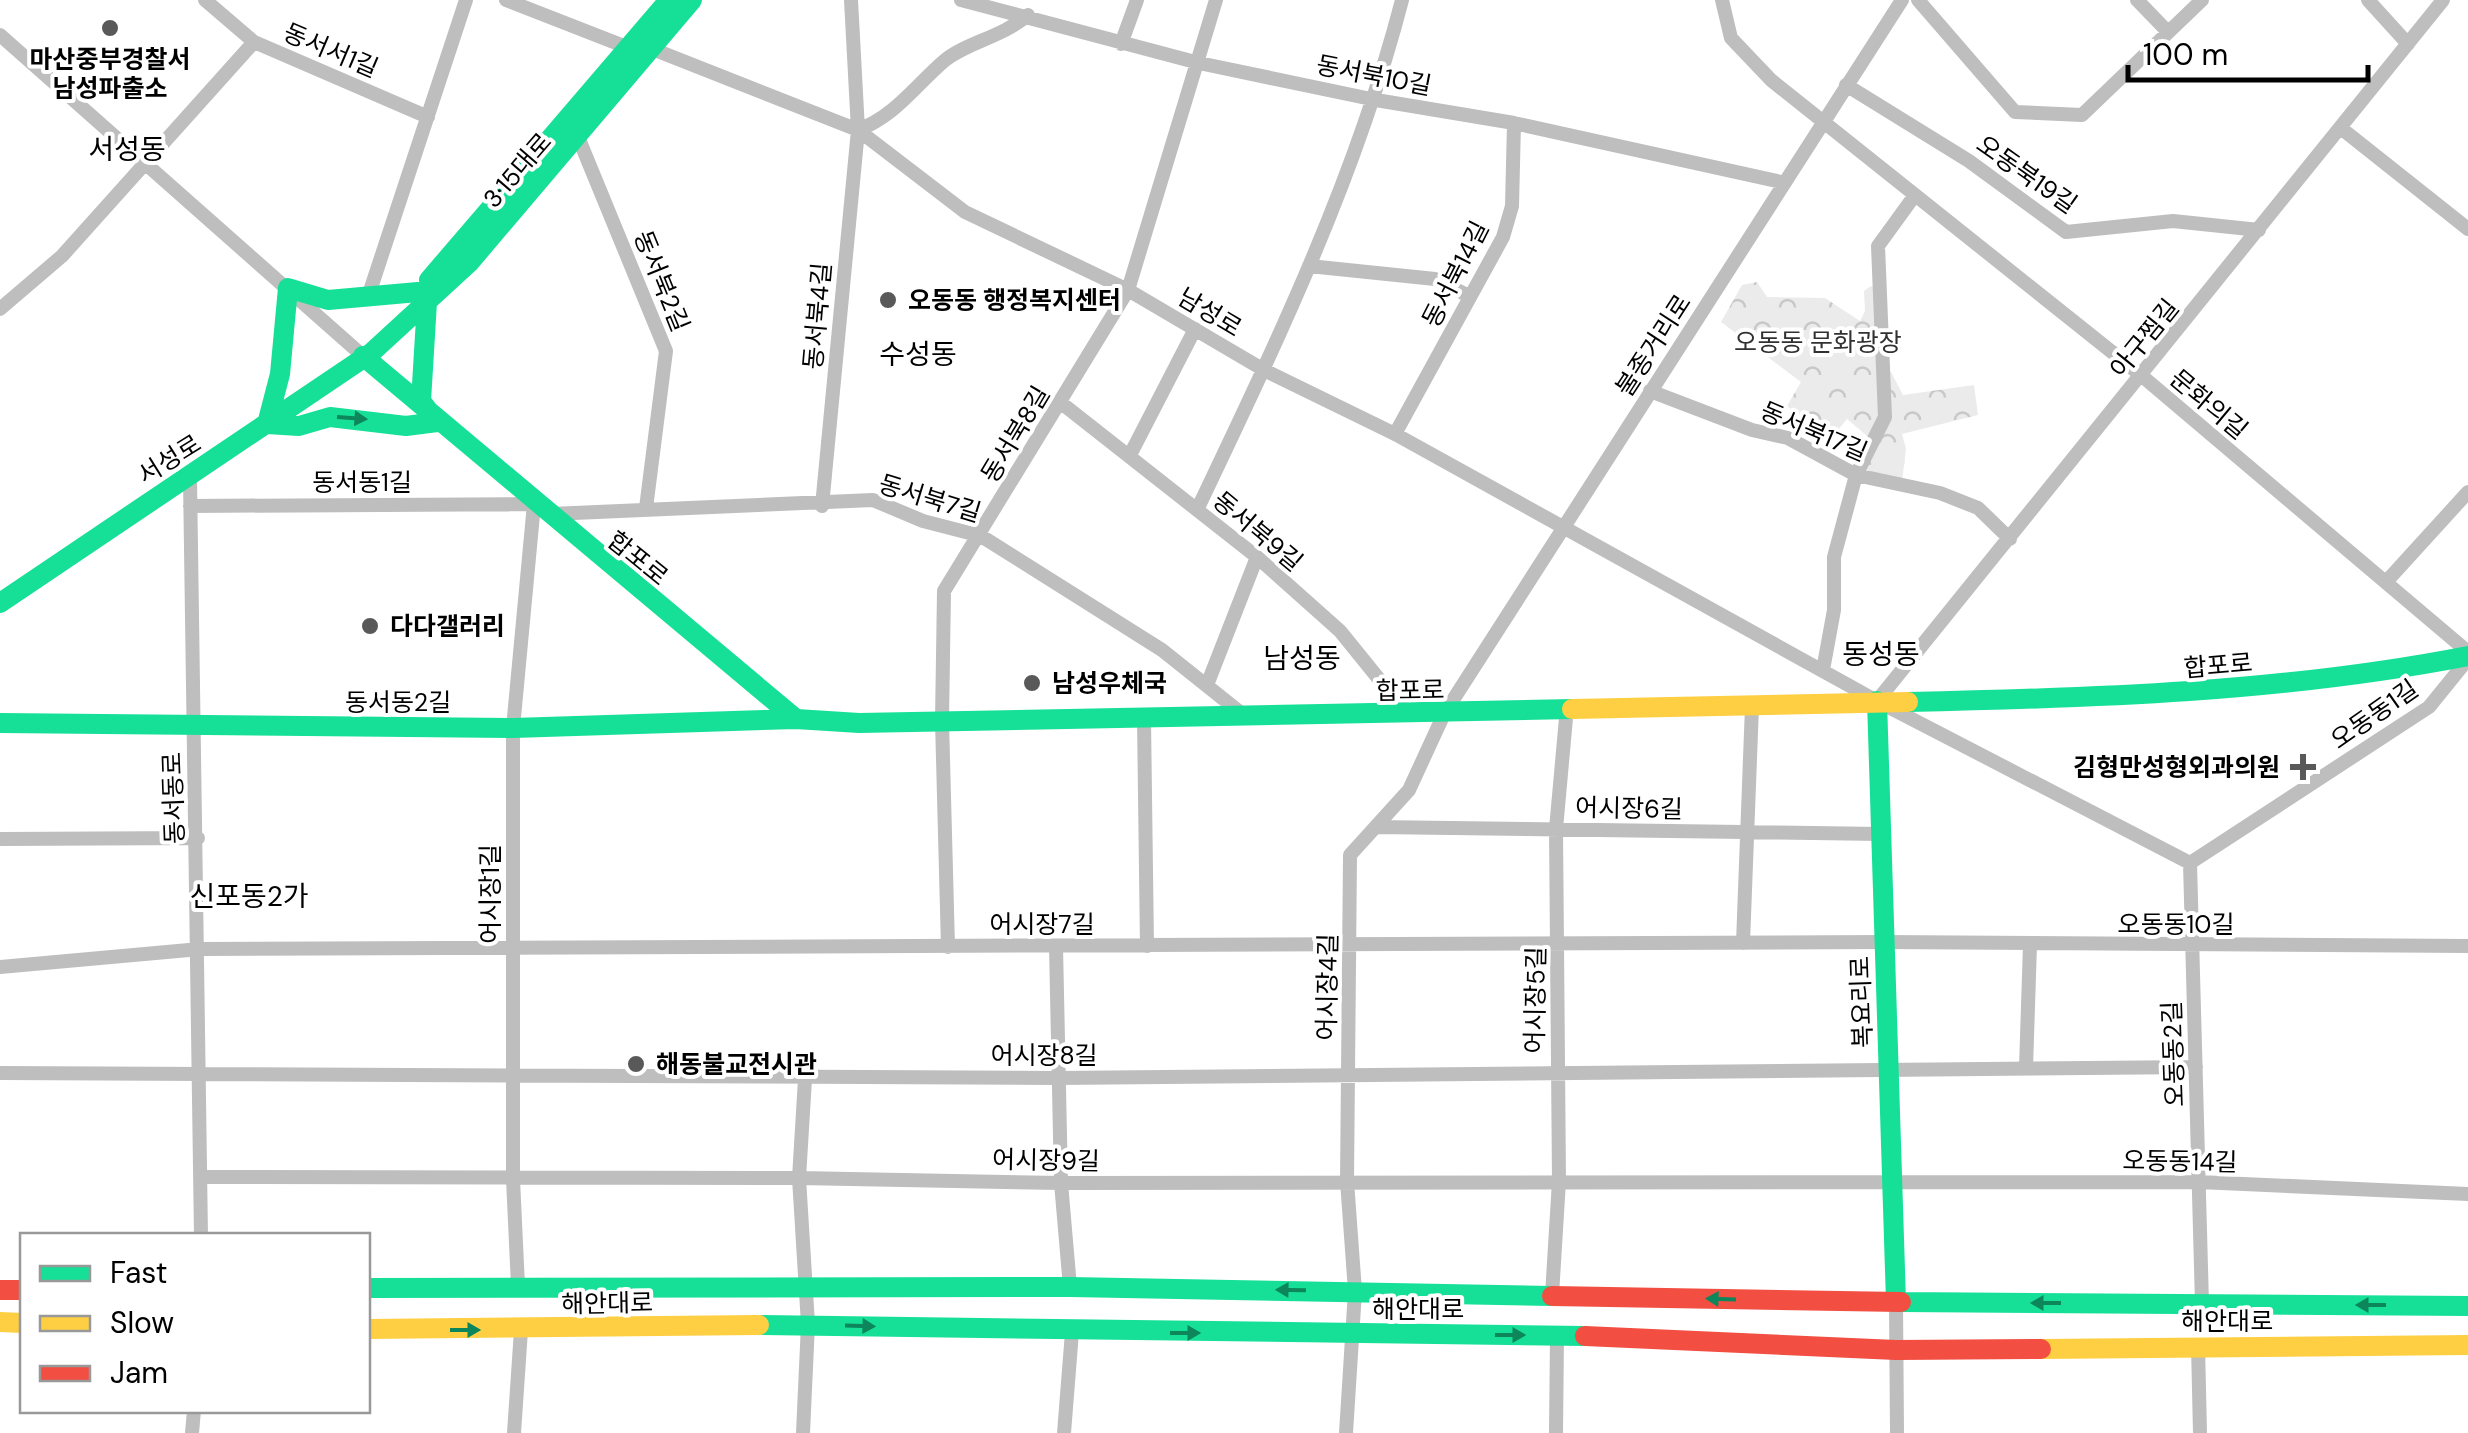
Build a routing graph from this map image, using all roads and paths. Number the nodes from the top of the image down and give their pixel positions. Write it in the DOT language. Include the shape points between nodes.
graph roads {
  1 [pos="205,0"];
  2 [pos="466,0"];
  3 [pos="506,0"];
  4 [pos="670,0"];
  5 [pos="692,0"];
  6 [pos="851,0"];
  7 [pos="961,0"];
  8 [pos="1138,0"];
  9 [pos="1216,0"];
  10 [pos="1402,0"];
  11 [pos="1722,0"];
  12 [pos="1902,0"];
  13 [pos="1918,0"];
  14 [pos="2137,0"];
  15 [pos="2202,0"];
  16 [pos="2368,0"];
  17 [pos="2443,0"];
  18 [pos="1028,15"];
  19 [pos="2168,32"];
  20 [pos="0,34"];
  21 [pos="254,42"];
  22 [pos="1121,44"];
  23 [pos="2408,44"];
  24 [pos="639,48"];
  25 [pos="1199,63"];
  26 [pos="1846,86"];
  27 [pos="1376,100"];
  28 [pos="428,117"];
  29 [pos="569,119"];
  30 [pos="1823,120"];
  31 [pos="1514,123"];
  32 [pos="2342,129"];
  33 [pos="858,130"];
  34 [pos="579,138"];
  35 [pos="146,162"];
  36 [pos="1781,182"];
  37 [pos="1916,194"];
  38 [pos="2468,229"];
  39 [pos="2259,230"];
  40 [pos="1309,266"];
  41 [pos="288,288"];
  42 [pos="1128,290"];
  43 [pos="1469,296"];
  44 [pos="368,297"];
  45 [pos="422,297"];
  46 [pos="2,308"];
  47 [pos="1195,329"];
  48 [pos="362,356"];
  49 [pos="1264,370"];
  50 [pos="2142,376"];
  51 [pos="1650,391"];
  52 [pos="1060,402"];
  53 [pos="437,422"];
  54 [pos="267,424"];
  55 [pos="1395,434"];
  56 [pos="1130,456"];
  57 [pos="1856,475"];
  58 [pos="190,479"];
  59 [pos="2468,492"];
  60 [pos="190,506"];
  61 [pos="822,506"];
  62 [pos="646,508"];
  63 [pos="540,509"];
  64 [pos="1198,510"];
  65 [pos="1564,527"];
  66 [pos="981,536"];
  67 [pos="2010,539"];
  68 [pos="1257,558"];
  69 [pos="2386,582"];
  70 [pos="0,603"];
  71 [pos="2468,656"];
  72 [pos="1823,670"];
  73 [pos="1207,685"];
  74 [pos="1876,702"];
  75 [pos="1752,706"];
  76 [pos="1568,707"];
  77 [pos="1444,714"];
  78 [pos="1408,715"];
  79 [pos="1246,717"];
  80 [pos="1144,718"];
  81 [pos="796,719"];
  82 [pos="942,722"];
  83 [pos="0,724"];
  84 [pos="193,726"];
  85 [pos="513,728"];
  86 [pos="1376,827"];
  87 [pos="1556,829"];
  88 [pos="1746,832"];
  89 [pos="1881,834"];
  90 [pos="198,838"];
  91 [pos="0,839"];
  92 [pos="2190,864"];
  93 [pos="1884,942"];
  94 [pos="1743,943"];
  95 [pos="1559,944"];
  96 [pos="2030,944"];
  97 [pos="1350,945"];
  98 [pos="948,946"];
  99 [pos="1056,946"];
  100 [pos="1147,946"];
  101 [pos="2468,946"];
  102 [pos="2192,947"];
  103 [pos="200,949"];
  104 [pos="513,949"];
  105 [pos="0,967"];
  106 [pos="2196,1067"];
  107 [pos="2026,1068"];
  108 [pos="1888,1069"];
  109 [pos="0,1074"];
  110 [pos="1348,1074"];
  111 [pos="1555,1074"];
  112 [pos="200,1076"];
  113 [pos="513,1077"];
  114 [pos="1057,1078"];
  115 [pos="805,1079"];
  116 [pos="200,1177"];
  117 [pos="799,1178"];
  118 [pos="513,1179"];
  119 [pos="1348,1181"];
  120 [pos="1559,1181"];
  121 [pos="1892,1181"];
  122 [pos="2199,1182"];
  123 [pos="1061,1183"];
  124 [pos="2468,1194"];
  125 [pos="201,1233"];
  126 [pos="518,1286"];
  127 [pos="370,1288"];
  128 [pos="806,1288"];
  129 [pos="1070,1288"];
  130 [pos="1355,1291"];
  131 [pos="1552,1294"];
  132 [pos="1896,1302"];
  133 [pos="2202,1304"];
  134 [pos="2468,1306"];
  135 [pos="808,1324"];
  136 [pos="370,1329"];
  137 [pos="521,1330"];
  138 [pos="1072,1332"];
  139 [pos="1352,1334"];
  140 [pos="1557,1335"];
  141 [pos="2468,1345"];
  142 [pos="2198,1346"];
  143 [pos="1896,1350"];
  144 [pos="514,1433"];
  145 [pos="803,1433"];
  146 [pos="1064,1433"];
  147 [pos="1346,1433"];
  148 [pos="1556,1433"];
  149 [pos="1897,1433"];
  150 [pos="2200,1433"];
  1 -- 21 [label="street"];
  2 -- 28 [label="street"];
  3 -- 24 [label="street, 남성로"];
  4 -- 24 [label="main road, 3·15대로"];
  5 -- 24 [label="main road, 3·15대로"];
  6 -- 33 [label="street"];
  7 -- 18 [label="street, 동서북10길"];
  8 -- 22 [label="street"];
  9 -- 25 [label="street, 동서북8길"];
  10 -- 27 [label="street"];
  11 -- 30 [label="street, 문화의길" via="1731,38 1770,80"];
  12 -- 26 [label="street, 불종거리로"];
  13 -- 19 [label="street" via="2015,112 2082,115"];
  14 -- 19 [label="street"];
  15 -- 19 [label="street"];
  16 -- 23 [label="street"];
  17 -- 23 [label="street, 아구찜길"];
  18 -- 22 [label="street, 동서북10길"];
  18 -- 33 [label="street" via="1007,33 946,59 879,122"];
  20 -- 35 [label="street"];
  21 -- 28 [label="street, 동서서1길"];
  21 -- 35 [label="street, 동서서1길"];
  22 -- 25 [label="street, 동서북10길"];
  23 -- 32 [label="street, 아구찜길"];
  24 -- 29 [label="main road, 3·15대로"];
  24 -- 33 [label="street, 남성로"];
  24 -- 34 [label="main road, 3·15대로"];
  25 -- 27 [label="street, 동서북10길"];
  25 -- 42 [label="street, 동서북8길"];
  26 -- 30 [label="street, 불종거리로"];
  26 -- 39 [label="street, 오동북19길" via="1968,160 2066,232 2172,221"];
  27 -- 31 [label="street, 동서북10길"];
  27 -- 40 [label="street"];
  28 -- 44 [label="street"];
  29 -- 34 [label="street, 동서북2길"];
  29 -- 45 [label="main road, 3·15대로"];
  30 -- 36 [label="street, 불종거리로"];
  30 -- 37 [label="street, 문화의길"];
  31 -- 36 [label="street, 동서북10길"];
  31 -- 43 [label="street, 동서북14길" via="1512,206 1503,237"];
  32 -- 38 [label="street"];
  32 -- 39 [label="street, 아구찜길"];
  33 -- 42 [label="street, 남성로" via="965,212"];
  33 -- 61 [label="street, 동서북4길"];
  34 -- 45 [label="main road, 3·15대로" via="469,263"];
  34 -- 62 [label="street, 동서북2길" via="666,351"];
  35 -- 41 [label="street"];
  35 -- 46 [label="street, 동서서1길" via="62,256"];
  36 -- 51 [label="street, 불종거리로"];
  37 -- 50 [label="street, 문화의길"];
  37 -- 57 [label="street" via="1878,246 1885,416"];
  39 -- 50 [label="street, 아구찜길"];
  40 -- 43 [label="street" via="1435,278"];
  40 -- 49 [label="street"];
  41 -- 44 [label="main road" via="328,300"];
  41 -- 48 [label="street"];
  41 -- 54 [label="main road" via="282,372"];
  42 -- 47 [label="street, 남성로"];
  42 -- 52 [label="street, 동서북8길"];
  43 -- 55 [label="street, 동서북14길"];
  44 -- 45 [label="main road"];
  45 -- 48 [label="main road, 3·15대로"];
  45 -- 53 [label="main road" via="422,401"];
  47 -- 49 [label="street, 남성로"];
  47 -- 56 [label="street"];
  48 -- 53 [label="main road, 합포로"];
  48 -- 54 [label="main road, 서성로"];
  49 -- 55 [label="street, 남성로"];
  49 -- 64 [label="street"];
  50 -- 67 [label="street, 아구찜길"];
  50 -- 69 [label="street, 문화의길"];
  51 -- 57 [label="street, 동서북17길" via="1788,438"];
  51 -- 65 [label="street, 불종거리로"];
  52 -- 56 [label="street, 동서북9길"];
  52 -- 66 [label="street, 동서북8길"];
  54 -- 53 [label="main road, one-way" via="298,426 330,417 406,426"];
  53 -- 63 [label="main road, 합포로"];
  54 -- 58 [label="main road, 서성로"];
  55 -- 65 [label="street, 남성로"];
  56 -- 64 [label="street, 동서북9길"];
  57 -- 67 [label="street, 동서북17길" via="1978,508"];
  57 -- 72 [label="street" via="1834,557 1834,610"];
  58 -- 60 [label="street, 동서동로"];
  58 -- 70 [label="main road, 서성로"];
  59 -- 69 [label="street"];
  60 -- 63 [label="street, 동서동1길"];
  60 -- 84 [label="street, 동서동로"];
  61 -- 62 [label="street, 동서북7길"];
  61 -- 66 [label="street, 동서북7길" via="873,500"];
  62 -- 63 [label="street, 동서북7길"];
  63 -- 81 [label="main road, 합포로"];
  63 -- 85 [label="street, 어시장1길"];
  64 -- 68 [label="street, 동서북9길"];
  65 -- 72 [label="street, 남성로"];
  65 -- 77 [label="street, 불종거리로"];
  66 -- 73 [label="street, 동서북7길"];
  66 -- 82 [label="street, 동서북8길" via="944,591"];
  67 -- 74 [label="street, 아구찜길"];
  68 -- 73 [label="street"];
  68 -- 78 [label="street, 동서북9길" via="1340,631"];
  69 -- 71 [label="street, 문화의길"];
  71 -- 74 [label="main road, 합포로" via="2380,673 2159,696"];
  71 -- 92 [label="street, 오동동1길" via="2430,707"];
  72 -- 74 [label="street, 남성로"];
  73 -- 79 [label="street, 동서북7길"];
  74 -- 75 [label="main road, 합포로"];
  74 -- 89 [label="main road, 복요리로"];
  74 -- 92 [label="street"];
  75 -- 76 [label="main road, 합포로"];
  75 -- 88 [label="street"];
  76 -- 77 [label="main road, 합포로"];
  76 -- 87 [label="street, 어시장5길"];
  77 -- 78 [label="main road, 합포로"];
  77 -- 86 [label="street, 어시장4길" via="1409,790"];
  78 -- 79 [label="main road, 합포로"];
  79 -- 80 [label="main road, 합포로"];
  80 -- 82 [label="main road, 합포로"];
  80 -- 100 [label="street"];
  81 -- 82 [label="main road, 합포로"];
  81 -- 85 [label="main road, 동서동2길"];
  82 -- 98 [label="street, 동서북8길"];
  83 -- 84 [label="main road, 동서동2길"];
  84 -- 85 [label="main road, 동서동2길"];
  84 -- 90 [label="street, 동서동로"];
  85 -- 104 [label="street, 어시장1길"];
  86 -- 87 [label="street, 어시장6길"];
  86 -- 97 [label="street, 어시장4길" via="1350,855"];
  87 -- 88 [label="street, 어시장6길"];
  87 -- 95 [label="street, 어시장5길"];
  88 -- 89 [label="street, 어시장6길"];
  88 -- 94 [label="street"];
  89 -- 93 [label="main road, 복요리로"];
  90 -- 91 [label="street"];
  90 -- 103 [label="street, 동서동로"];
  92 -- 102 [label="street, 오동동2길"];
  93 -- 94 [label="street, 어시장7길"];
  93 -- 96 [label="street, 오동동10길"];
  93 -- 108 [label="main road, 복요리로"];
  94 -- 95 [label="street, 어시장7길"];
  95 -- 97 [label="street, 어시장7길"];
  95 -- 111 [label="street, 어시장5길"];
  96 -- 102 [label="street, 오동동10길"];
  96 -- 107 [label="street"];
  97 -- 100 [label="street, 어시장7길"];
  97 -- 110 [label="street, 어시장4길"];
  98 -- 99 [label="street, 어시장7길"];
  98 -- 104 [label="street, 어시장7길"];
  99 -- 100 [label="street, 어시장7길"];
  99 -- 114 [label="street"];
  101 -- 102 [label="street, 오동동10길"];
  102 -- 106 [label="street, 오동동2길"];
  103 -- 104 [label="street, 어시장7길"];
  103 -- 105 [label="street, 어시장7길"];
  103 -- 112 [label="street, 동서동로"];
  104 -- 113 [label="street, 어시장1길"];
  106 -- 107 [label="street, 어시장8길"];
  106 -- 122 [label="street, 오동동2길"];
  107 -- 108 [label="street, 어시장8길"];
  108 -- 111 [label="street, 어시장8길"];
  108 -- 121 [label="main road, 복요리로"];
  109 -- 112 [label="street, 어시장8길"];
  110 -- 111 [label="street, 어시장8길"];
  110 -- 114 [label="street, 어시장8길"];
  110 -- 119 [label="street, 어시장4길"];
  111 -- 120 [label="street, 어시장5길"];
  112 -- 113 [label="street, 어시장8길"];
  112 -- 116 [label="street, 동서동로"];
  113 -- 115 [label="street, 어시장8길"];
  113 -- 118 [label="street, 어시장1길"];
  114 -- 115 [label="street, 어시장8길"];
  114 -- 123 [label="street"];
  115 -- 117 [label="street"];
  116 -- 118 [label="street, 어시장9길"];
  116 -- 125 [label="street, 동서동로"];
  117 -- 118 [label="street, 어시장9길"];
  117 -- 123 [label="street, 어시장9길"];
  117 -- 128 [label="street"];
  118 -- 126 [label="street, 어시장1길"];
  119 -- 120 [label="street, 어시장9길"];
  119 -- 123 [label="street, 어시장9길"];
  119 -- 130 [label="street, 어시장4길"];
  120 -- 121 [label="street, 어시장9길"];
  120 -- 131 [label="street, 어시장5길"];
  121 -- 122 [label="street, 오동동14길"];
  121 -- 132 [label="main road, 복요리로"];
  122 -- 124 [label="street, 오동동14길"];
  122 -- 133 [label="street, 오동동2길"];
  123 -- 129 [label="street"];
  126 -- 127 [label="main road, 해안대로"];
  126 -- 128 [label="main road, 해안대로"];
  128 -- 129 [label="main road, 해안대로"];
  128 -- 135 [label="street"];
  130 -- 129 [label="main road, 해안대로, one-way"];
  130 -- 131 [label="main road, 해안대로"];
  130 -- 139 [label="street, 어시장4길"];
  132 -- 131 [label="main road, 해안대로, one-way"];
  133 -- 132 [label="main road, 해안대로, one-way"];
  132 -- 143 [label="street"];
  134 -- 133 [label="main road, 해안대로, one-way"];
  135 -- 137 [label="main road, 해안대로"];
  135 -- 138 [label="main road, 해안대로, one-way"];
  135 -- 145 [label="street"];
  136 -- 137 [label="main road, 해안대로, one-way"];
  137 -- 144 [label="street"];
  138 -- 139 [label="main road, 해안대로, one-way"];
  138 -- 146 [label="street"];
  139 -- 140 [label="main road, 해안대로, one-way"];
  139 -- 147 [label="street, 어시장4길"];
  140 -- 143 [label="main road, 해안대로"];
  140 -- 148 [label="street"];
  141 -- 142 [label="main road, 해안대로"];
  142 -- 143 [label="main road, 해안대로"];
  142 -- 150 [label="street"];
  143 -- 149 [label="street"];
}
